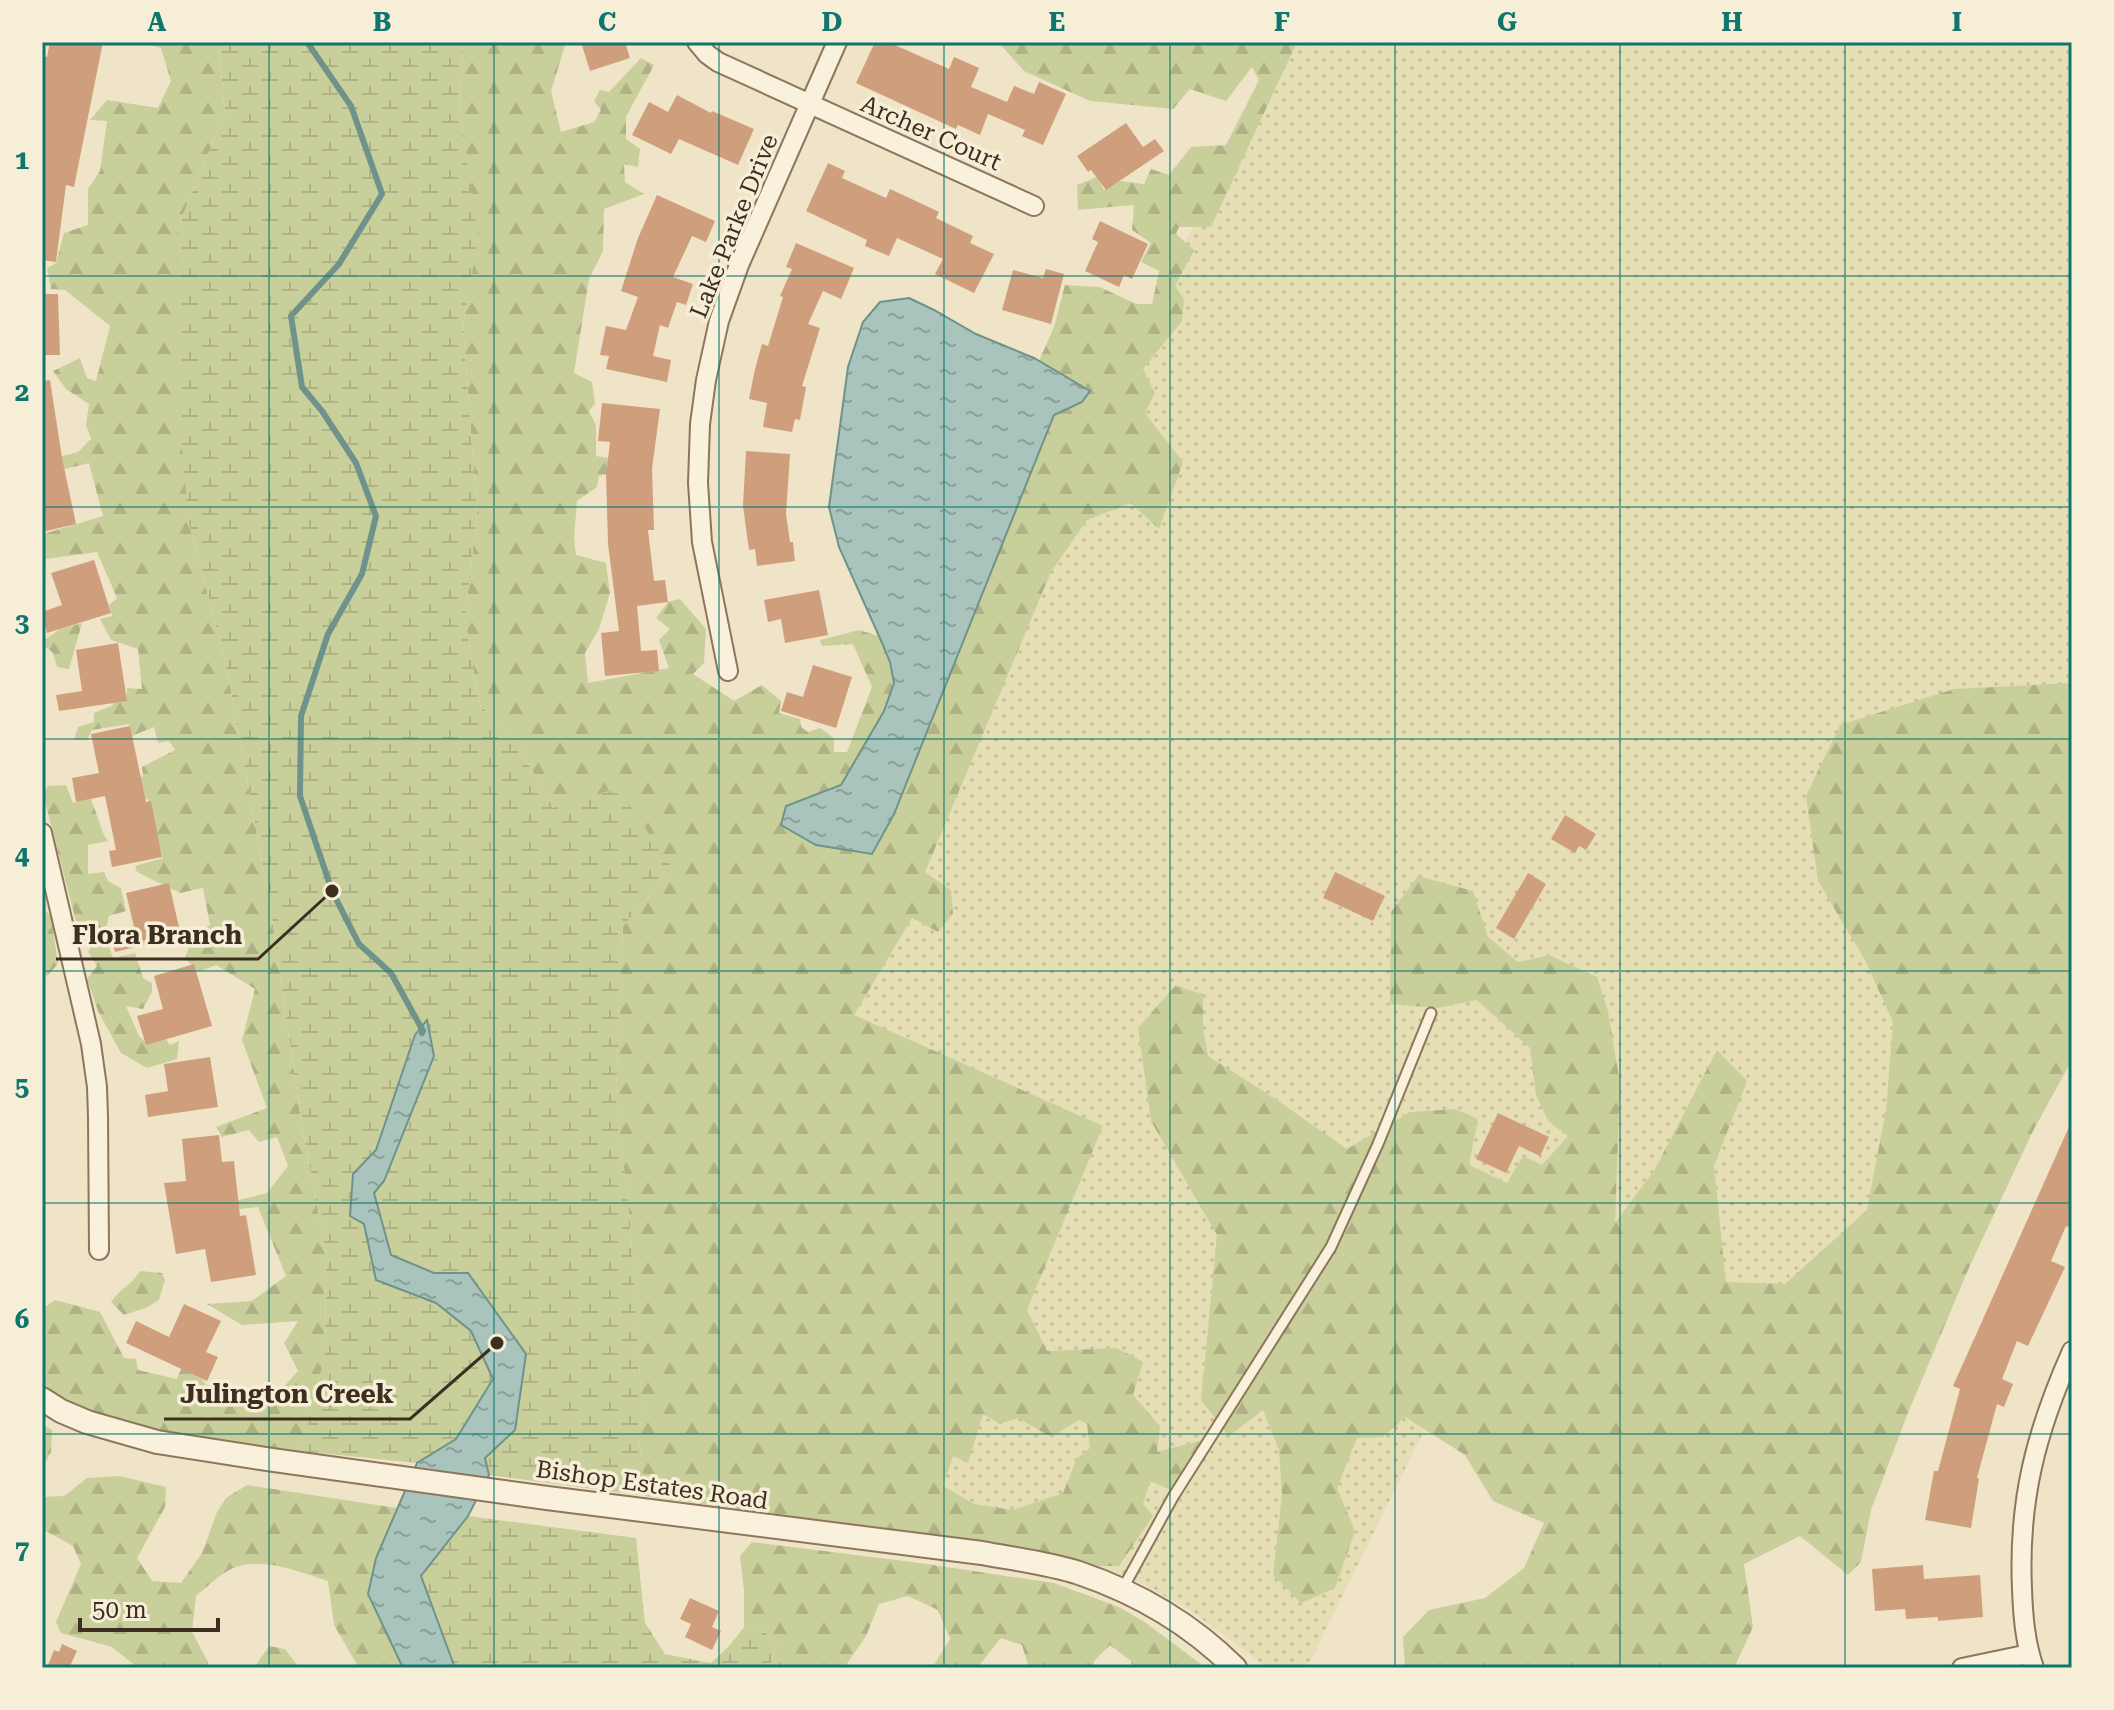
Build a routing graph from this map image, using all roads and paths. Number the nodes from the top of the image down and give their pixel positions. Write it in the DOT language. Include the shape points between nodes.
graph roads {
  1 [pos="697,42"];
  2 [pos="837,42"];
  3 [pos="809,105"];
  4 [pos="1034,206"];
  5 [pos="728,671"];
  6 [pos="43,841"];
  7 [pos="1431,1013"];
  8 [pos="99,1250"];
  9 [pos="2072,1351"];
  10 [pos="42,1399"];
  11 [pos="1122,1590"];
  12 [pos="2032,1661"];
  13 [pos="1235,1668"];
  14 [pos="1962,1668"];
  1 -- 3 [label="street, Archer Court" via="718,62"];
  2 -- 3 [label="street, Lake Parke Drive"];
  3 -- 4 [label="street, Archer Court"];
  3 -- 5 [label="street, Lake Parke Drive" via="739,265 706,380 698,483 702,542"];
  6 -- 8 [label="street" via="97,1087"];
  7 -- 11 [label="lane" via="1331,1247 1173,1497"];
  9 -- 12 [label="street" via="2040,1429 2023,1512 2023,1606"];
  10 -- 11 [label="street, Bishop Estates Road" via="87,1422 157,1442 982,1553 1077,1573"];
  11 -- 13 [label="street, Bishop Estates Road" via="1159,1608"];
  12 -- 14 [label="street"];
}
